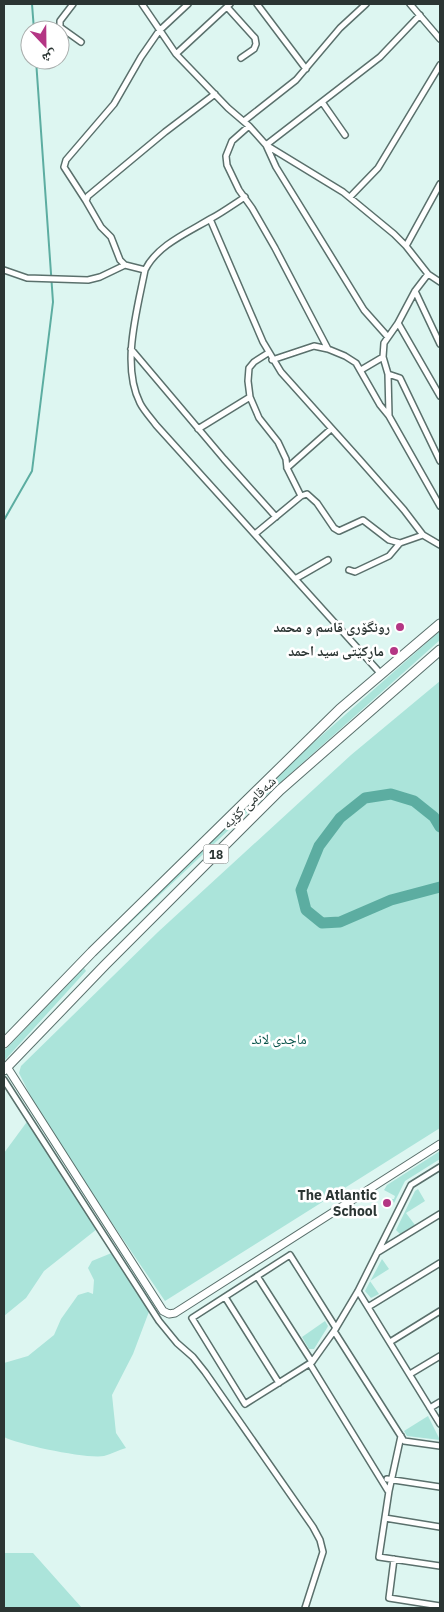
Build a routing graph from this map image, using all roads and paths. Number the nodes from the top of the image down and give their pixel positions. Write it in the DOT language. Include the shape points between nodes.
graph roads {
  1 [pos="73,4"];
  2 [pos="142,4"];
  3 [pos="188,4"];
  4 [pos="256,4"];
  5 [pos="366,4"];
  6 [pos="410,4"];
  7 [pos="228,5"];
  8 [pos="420,15"];
  9 [pos="159,31"];
  10 [pos="440,39"];
  11 [pos="81,42"];
  12 [pos="176,54"];
  13 [pos="241,58"];
  14 [pos="440,65"];
  15 [pos="306,69"];
  16 [pos="215,94"];
  17 [pos="322,102"];
  18 [pos="244,121"];
  19 [pos="250,126"];
  20 [pos="345,135"];
  21 [pos="266,145"];
  22 [pos="440,184"];
  23 [pos="350,197"];
  24 [pos="245,198"];
  25 [pos="86,201"];
  26 [pos="210,219"];
  27 [pos="406,246"];
  28 [pos="124,265"];
  29 [pos="4,270"];
  30 [pos="145,270"];
  31 [pos="428,274"];
  32 [pos="440,282"];
  33 [pos="415,291"];
  34 [pos="398,323"];
  35 [pos="388,337"];
  36 [pos="440,344"];
  37 [pos="131,348"];
  38 [pos="328,349"];
  39 [pos="268,353"];
  40 [pos="383,357"];
  41 [pos="272,360"];
  42 [pos="361,370"];
  43 [pos="388,374"];
  44 [pos="440,396"];
  45 [pos="250,397"];
  46 [pos="389,416"];
  47 [pos="198,429"];
  48 [pos="331,430"];
  49 [pos="440,461"];
  50 [pos="287,468"];
  51 [pos="301,496"];
  52 [pos="440,506"];
  53 [pos="276,517"];
  54 [pos="255,534"];
  55 [pos="424,535"];
  56 [pos="400,543"];
  57 [pos="440,545"];
  58 [pos="328,560"];
  59 [pos="349,570"];
  60 [pos="295,579"];
  61 [pos="440,624"];
  62 [pos="440,650"];
  63 [pos="381,674"];
  64 [pos="92,952"];
  65 [pos="105,965"];
  66 [pos="4,1043"];
  67 [pos="5,1068"];
  68 [pos="4,1080"];
  69 [pos="440,1144"];
  70 [pos="440,1167"];
  71 [pos="440,1214"];
  72 [pos="378,1252"];
  73 [pos="440,1263"];
  74 [pos="257,1276"];
  75 [pos="358,1291"];
  76 [pos="225,1297"];
  77 [pos="368,1307"];
  78 [pos="440,1311"];
  79 [pos="335,1329"];
  80 [pos="390,1342"];
  81 [pos="440,1356"];
  82 [pos="311,1363"];
  83 [pos="410,1374"];
  84 [pos="279,1383"];
  85 [pos="440,1402"];
  86 [pos="430,1408"];
  87 [pos="440,1424"];
  88 [pos="401,1436"];
  89 [pos="440,1446"];
  90 [pos="379,1475"];
  91 [pos="391,1478"];
  92 [pos="440,1487"];
  93 [pos="388,1491"];
  94 [pos="385,1518"];
  95 [pos="440,1527"];
  96 [pos="394,1559"];
  97 [pos="440,1566"];
  98 [pos="440,1606"];
  99 [pos="305,1608"];
  1 -- 11 [label="street" via="60,26"];
  2 -- 9 [label="street"];
  3 -- 9 [label="street"];
  4 -- 15 [label="street"];
  5 -- 15 [label="street" via="340,28"];
  6 -- 8 [label="street"];
  7 -- 12 [label="street"];
  7 -- 13 [label="street" via="255,38 254,49"];
  8 -- 10 [label="street"];
  8 -- 17 [label="street" via="380,57"];
  9 -- 12 [label="street"];
  9 -- 25 [label="street" via="114,104 66,160 64,167"];
  12 -- 16 [label="street"];
  14 -- 23 [label="street" via="378,168"];
  15 -- 18 [label="street" via="277,97"];
  16 -- 18 [label="street"];
  16 -- 25 [label="street" via="165,132"];
  17 -- 20 [label="street"];
  17 -- 21 [label="street"];
  18 -- 19 [label="street"];
  19 -- 21 [label="street"];
  19 -- 24 [label="street" via="232,141 226,156 232,177"];
  21 -- 23 [label="street"];
  21 -- 35 [label="street" via="364,310"];
  22 -- 27 [label="street"];
  23 -- 27 [label="street"];
  24 -- 26 [label="street"];
  24 -- 38 [label="street"];
  25 -- 28 [label="street" via="101,227 111,237"];
  26 -- 30 [label="street" via="158,253"];
  26 -- 39 [label="street"];
  27 -- 31 [label="street"];
  28 -- 29 [label="street" via="88,280 27,278"];
  28 -- 30 [label="street"];
  30 -- 37 [label="street"];
  31 -- 32 [label="street"];
  31 -- 33 [label="street"];
  33 -- 34 [label="street"];
  33 -- 36 [label="street"];
  34 -- 35 [label="street"];
  34 -- 44 [label="street"];
  35 -- 40 [label="street"];
  37 -- 47 [label="street"];
  37 -- 54 [label="street" via="131,375 140,404"];
  38 -- 41 [label="street" via="314,346"];
  38 -- 42 [label="street" via="345,356"];
  39 -- 41 [label="street"];
  39 -- 45 [label="street" via="249,368"];
  40 -- 42 [label="street"];
  40 -- 43 [label="street"];
  41 -- 48 [label="street"];
  42 -- 46 [label="street"];
  43 -- 46 [label="street"];
  43 -- 49 [label="street" via="400,378"];
  45 -- 47 [label="street"];
  45 -- 50 [label="street" via="259,418 278,442"];
  46 -- 52 [label="street"];
  47 -- 53 [label="street"];
  48 -- 50 [label="street"];
  48 -- 55 [label="street"];
  50 -- 51 [label="street"];
  51 -- 53 [label="street"];
  51 -- 56 [label="street" via="307,494 317,503 339,531 363,520 389,540"];
  53 -- 54 [label="street"];
  54 -- 60 [label="street"];
  55 -- 56 [label="street"];
  55 -- 57 [label="street"];
  56 -- 59 [label="street" via="389,556 378,562 355,572"];
  58 -- 60 [label="street"];
  60 -- 63 [label="street"];
  61 -- 63 [label="highway, شەقامی کۆیە / 18"];
  62 -- 65 [label="highway, شەقامی کۆیە / 18" via="280,790"];
  63 -- 64 [label="highway, شەقامی کۆیە / 18" via="340,709"];
  64 -- 65 [label="highway"];
  64 -- 66 [label="highway, شەقامی کۆیە / 18"];
  65 -- 67 [label="highway, شەقامی کۆیە / 18"];
  67 -- 69 [label="street" via="163,1311 169,1314 176,1313"];
  68 -- 99 [label="street" via="159,1321 205,1372 313,1527 324,1552"];
  70 -- 72 [label="street" via="411,1185"];
  71 -- 72 [label="street"];
  72 -- 75 [label="street"];
  73 -- 77 [label="street"];
  74 -- 76 [label="street"];
  74 -- 79 [label="street" via="290,1255"];
  74 -- 82 [label="street"];
  75 -- 77 [label="street"];
  75 -- 79 [label="street"];
  76 -- 84 [label="street"];
  76 -- 84 [label="street" via="192,1318 245,1404"];
  77 -- 80 [label="street"];
  78 -- 80 [label="street"];
  79 -- 82 [label="street"];
  79 -- 88 [label="street"];
  80 -- 83 [label="street"];
  81 -- 83 [label="street"];
  82 -- 84 [label="street"];
  82 -- 90 [label="street"];
  83 -- 86 [label="street"];
  85 -- 86 [label="street"];
  86 -- 87 [label="street"];
  88 -- 89 [label="street" via="404,1441"];
  88 -- 91 [label="street"];
  90 -- 91 [label="street"];
  90 -- 93 [label="street"];
  91 -- 92 [label="street"];
  91 -- 93 [label="street"];
  93 -- 94 [label="street"];
  94 -- 95 [label="street"];
  94 -- 96 [label="street" via="379,1557"];
  96 -- 97 [label="street"];
  96 -- 98 [label="street" via="389,1598"];
}
